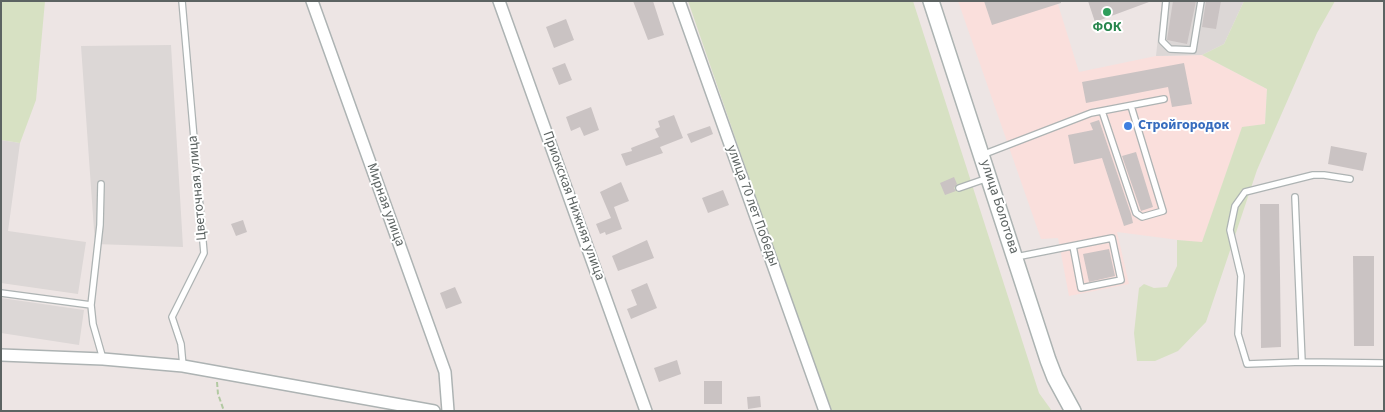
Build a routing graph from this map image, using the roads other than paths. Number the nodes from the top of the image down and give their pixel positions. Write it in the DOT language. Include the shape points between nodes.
graph roads {
  1 [pos="182,1"];
  2 [pos="312,1"];
  3 [pos="499,1"];
  4 [pos="679,1"];
  5 [pos="931,1"];
  6 [pos="1166,1"];
  7 [pos="1201,1"];
  8 [pos="1164,99"];
  9 [pos="1131,106"];
  10 [pos="1102,111"];
  11 [pos="982,155"];
  12 [pos="990,177"];
  13 [pos="1350,179"];
  14 [pos="101,184"];
  15 [pos="959,188"];
  16 [pos="1295,197"];
  17 [pos="1073,246"];
  18 [pos="1016,257"];
  19 [pos="1,293"];
  20 [pos="91,305"];
  21 [pos="1,355"];
  22 [pos="103,359"];
  23 [pos="1302,362"];
  24 [pos="1384,363"];
  25 [pos="183,366"];
  26 [pos="434,411"];
  27 [pos="448,411"];
  28 [pos="646,411"];
  29 [pos="825,411"];
  30 [pos="1073,411"];
  1 -- 25 [label="lane, Цветочная улица" via="204,254 172,317 181,344"];
  2 -- 27 [label="street, Мирная улица" via="444,372"];
  3 -- 28 [label="street, Приокская Нижняя улица"];
  4 -- 29 [label="street, улица 70 лет Победы"];
  5 -- 11 [label="main road, улица Болотова"];
  6 -- 7 [label="lane" via="1162,42 1170,49 1193,50"];
  8 -- 9 [label="lane"];
  9 -- 10 [label="lane"];
  9 -- 10 [label="lane" via="1163,210 1142,217 1136,213"];
  10 -- 11 [label="lane"];
  11 -- 12 [label="main road, улица Болотова"];
  12 -- 15 [label="lane"];
  12 -- 18 [label="main road, улица Болотова"];
  13 -- 23 [label="lane" via="1313,176 1245,192 1234,206 1230,230 1241,276 1238,334 1247,364"];
  14 -- 20 [label="lane"];
  16 -- 23 [label="lane"];
  17 -- 17 [label="lane" via="1112,238 1121,280 1081,288"];
  17 -- 18 [label="lane"];
  18 -- 30 [label="main road, улица Болотова" via="1051,366"];
  19 -- 20 [label="lane"];
  20 -- 22 [label="lane"];
  21 -- 22 [label="street"];
  22 -- 25 [label="street"];
  23 -- 24 [label="lane"];
  25 -- 26 [label="street"];
}
